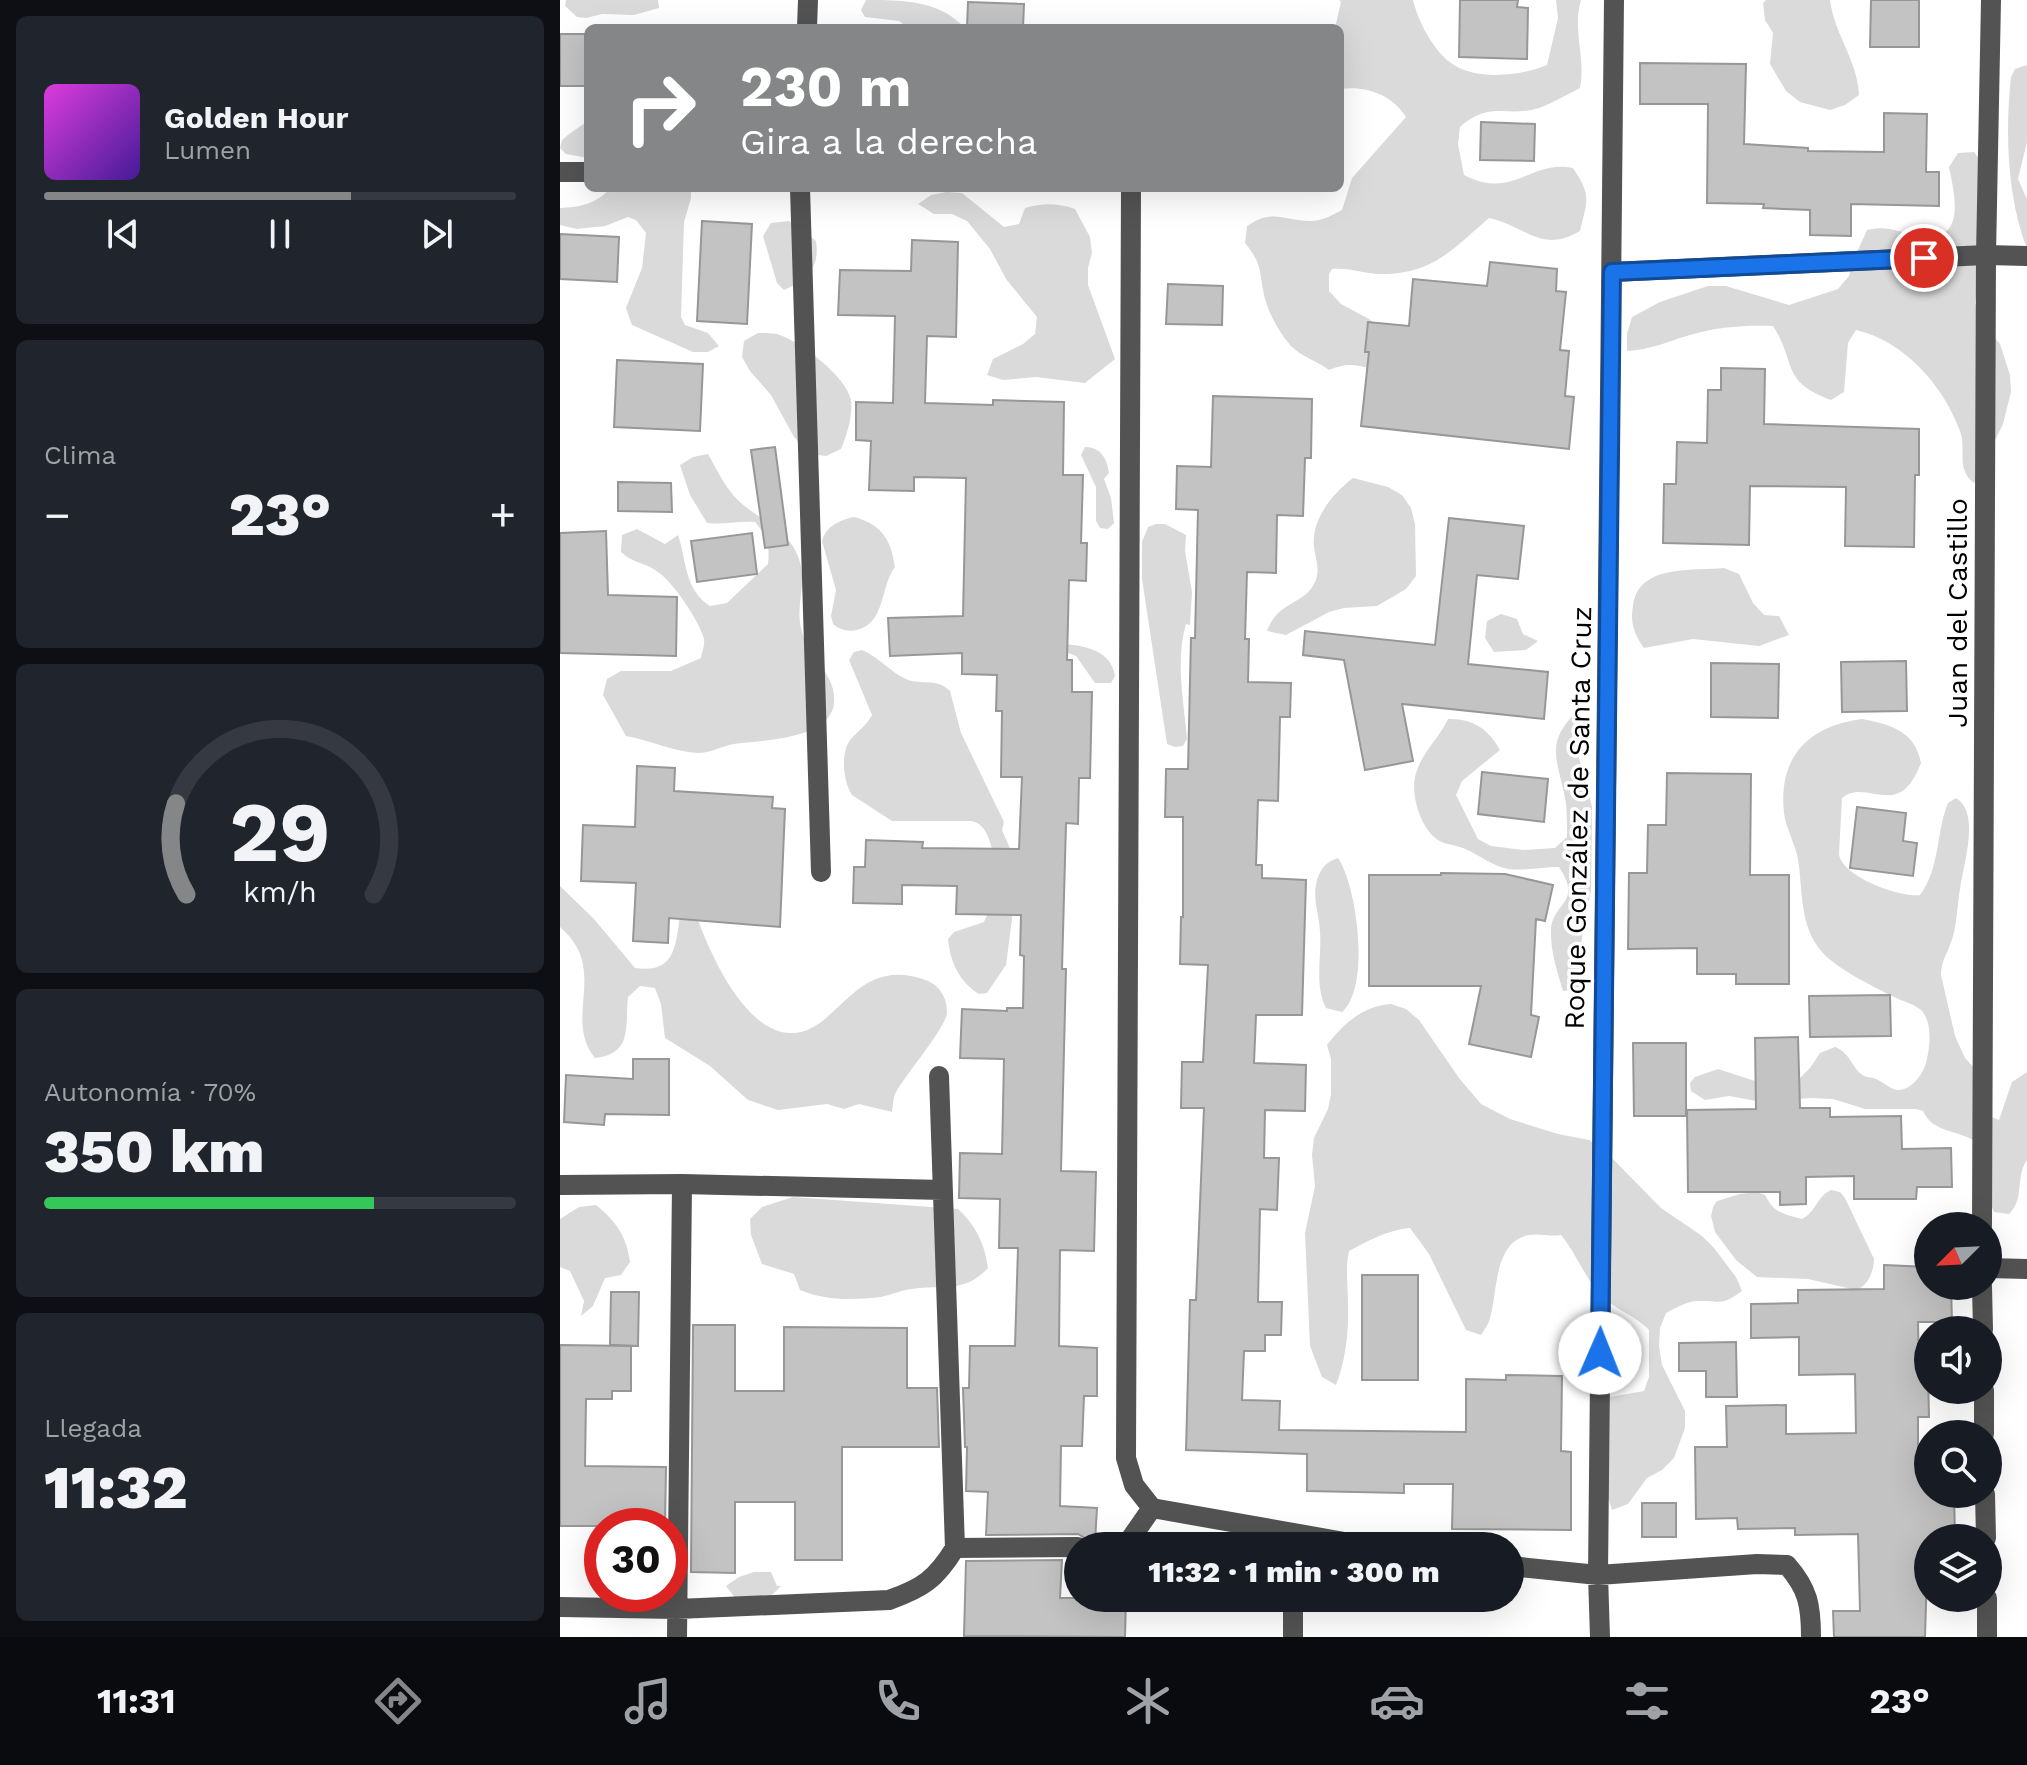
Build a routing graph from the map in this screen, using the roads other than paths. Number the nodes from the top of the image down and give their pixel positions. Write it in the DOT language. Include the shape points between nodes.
graph roads {
  1 [pos="808,0"];
  2 [pos="1614,0"];
  3 [pos="1991,0"];
  4 [pos="807,24"];
  5 [pos="560,172"];
  6 [pos="584,172"];
  7 [pos="800,192"];
  8 [pos="1131,192"];
  9 [pos="1986,255"];
  10 [pos="2027,256"];
  11 [pos="1612,272"];
  12 [pos="821,872"];
  13 [pos="939,1076"];
  14 [pos="682,1184"];
  15 [pos="560,1185"];
  16 [pos="943,1190"];
  17 [pos="1982,1212"];
  18 [pos="2002,1268"];
  19 [pos="2027,1269"];
  20 [pos="678,1508"];
  21 [pos="1152,1508"];
  22 [pos="1135,1532"];
  23 [pos="1258,1532"];
  24 [pos="1064,1547"];
  25 [pos="955,1548"];
  26 [pos="1524,1567"];
  27 [pos="1598,1575"];
  28 [pos="560,1607"];
  29 [pos="584,1607"];
  30 [pos="688,1609"];
  31 [pos="677,1612"];
  32 [pos="1293,1612"];
  33 [pos="1987,1612"];
  34 [pos="677,1637"];
  35 [pos="1293,1637"];
  36 [pos="1600,1637"];
  37 [pos="1811,1637"];
  38 [pos="1987,1637"];
  1 -- 4 [label="street"];
  2 -- 11 [label="street, Roque González de Santa Cruz"];
  3 -- 9 [label="street, Juan del Castillo"];
  5 -- 6 [label="street"];
  7 -- 12 [label="street"];
  8 -- 21 [label="street" via="1125,1409 1126,1458 1134,1485"];
  9 -- 10 [label="street"];
  9 -- 11 [label="street"];
  9 -- 17 [label="street, Juan del Castillo"];
  11 -- 27 [label="street, Roque González de Santa Cruz"];
  13 -- 16 [label="street"];
  14 -- 15 [label="street"];
  14 -- 16 [label="street"];
  14 -- 20 [label="street"];
  16 -- 25 [label="street"];
  18 -- 19 [label="street"];
  21 -- 22 [label="street"];
  21 -- 23 [label="street"];
  24 -- 25 [label="street"];
  25 -- 30 [label="street" via="939,1574 915,1591 889,1600"];
  26 -- 27 [label="street"];
  27 -- 36 [label="street, Roque González de Santa Cruz"];
  27 -- 37 [label="street" via="1787,1565 1803,1583"];
  28 -- 29 [label="street"];
  31 -- 34 [label="street"];
  32 -- 35 [label="street"];
  33 -- 38 [label="street"];
}
